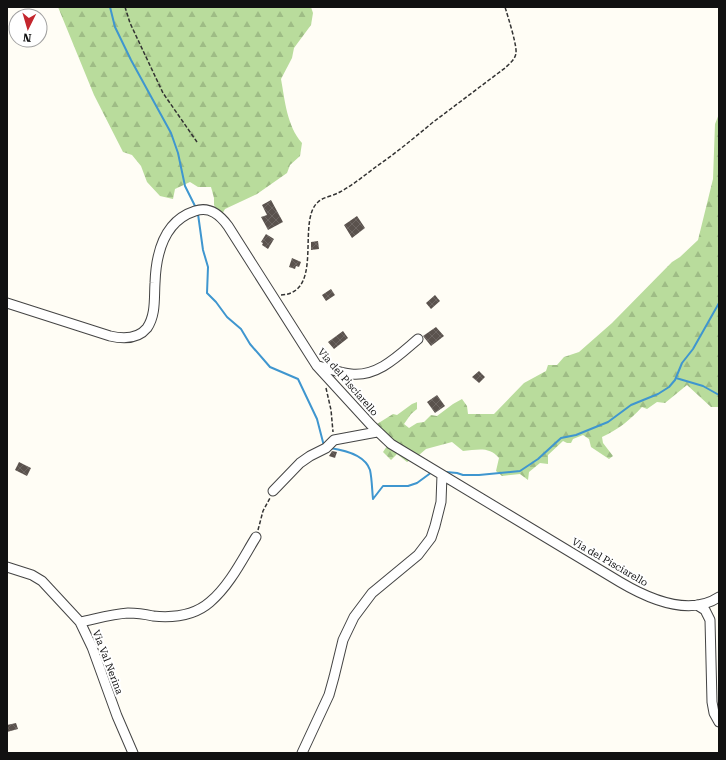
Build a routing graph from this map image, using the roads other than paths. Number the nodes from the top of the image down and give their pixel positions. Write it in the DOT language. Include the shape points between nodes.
graph roads {
  1 [pos="7,303"];
  2 [pos="418,339"];
  3 [pos="317,366"];
  4 [pos="377,432"];
  5 [pos="442,475"];
  6 [pos="273,491"];
  7 [pos="256,537"];
  8 [pos="7,567"];
  9 [pos="719,597"];
  10 [pos="697,605"];
  11 [pos="80,622"];
  12 [pos="719,722"];
  13 [pos="133,753"];
  14 [pos="302,753"];
  1 -- 3 [label="street, Via del Pisciarello" via="110,336 125,338 136,335 146,329 152,317 156,268 163,241 175,222 184,216 195,211 213,211 222,218"];
  2 -- 3 [label="street" via="387,364 369,373 352,374"];
  3 -- 4 [label="street, Via del Pisciarello"];
  4 -- 5 [label="street, Via del Pisciarello" via="396,447"];
  4 -- 6 [label="street" via="334,440 326,448 302,462"];
  5 -- 10 [label="street, Via del Pisciarello" via="635,591 664,602"];
  5 -- 14 [label="street" via="441,502 431,538 418,555 372,593 354,617 343,640 328,695"];
  7 -- 11 [label="street" via="224,588 200,609 177,616 129,613"];
  8 -- 11 [label="street, Via Val Nerina" via="29,573 42,580"];
  9 -- 10 [label="street, Via del Pisciarello"];
  10 -- 12 [label="street" via="705,610 710,620 712,702"];
  11 -- 13 [label="street, Via Val Nerina" via="95,652"];
}
